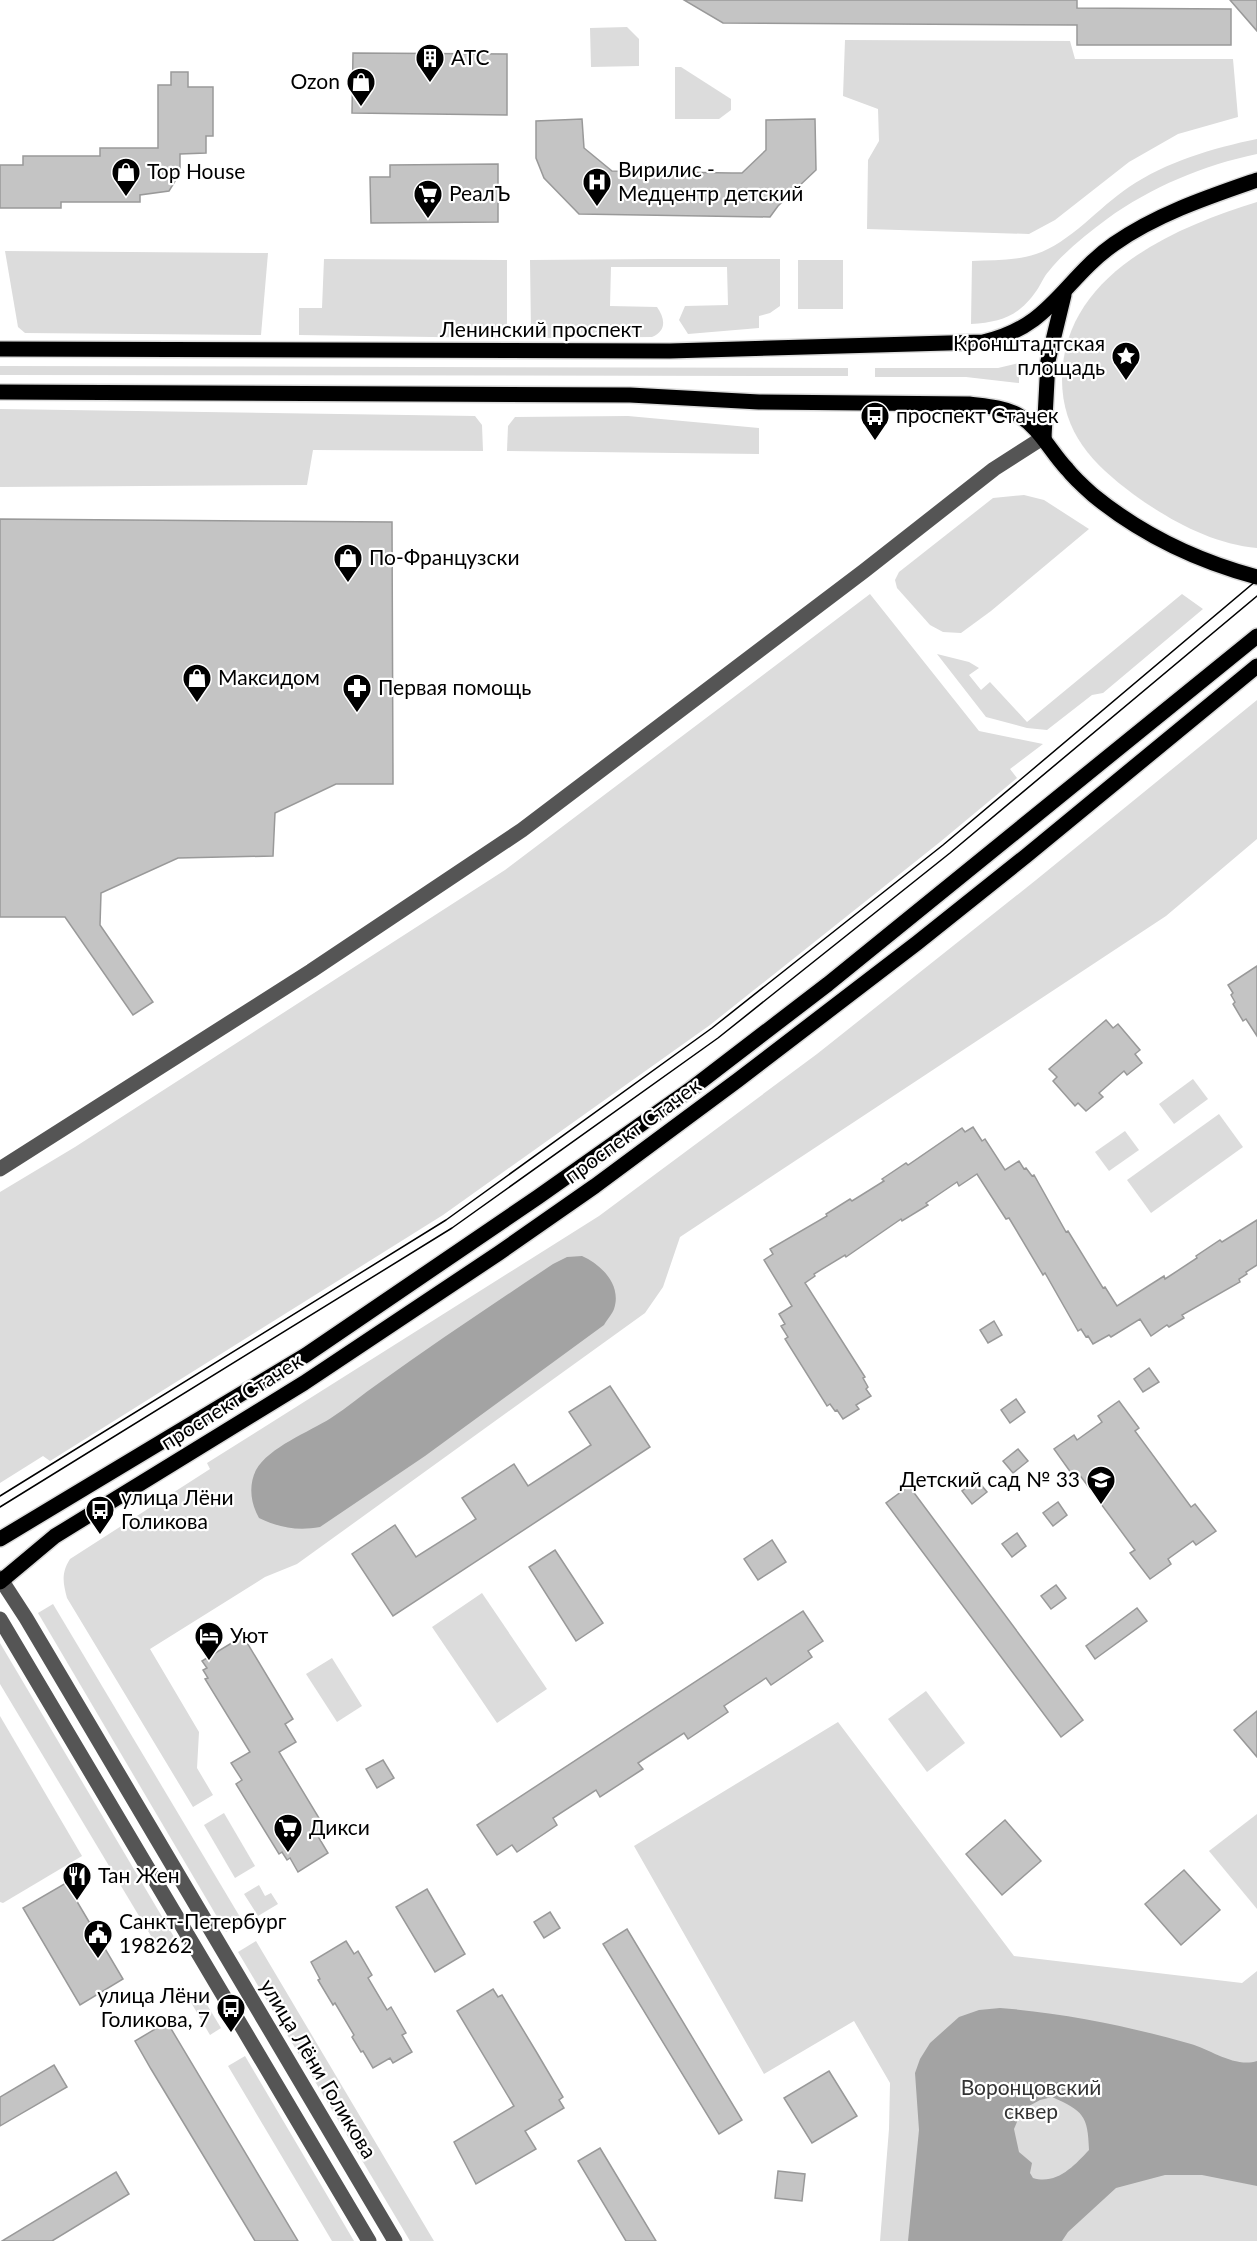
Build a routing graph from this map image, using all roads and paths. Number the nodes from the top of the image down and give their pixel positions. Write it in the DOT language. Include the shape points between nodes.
graph roads {
  1 [pos="1257,180"];
  2 [pos="1065,290"];
  3 [pos="0,349"];
  4 [pos="0,392"];
  5 [pos="1044,437"];
  6 [pos="1257,577"];
  7 [pos="1257,636"];
  8 [pos="1257,666"];
  9 [pos="0,1169"];
  10 [pos="0,1539"];
  11 [pos="1,1580"];
  12 [pos="0,1619"];
  13 [pos="369,2241"];
  14 [pos="395,2241"];
  1 -- 2 [label="main road" via="1165,215 1114,244"];
  2 -- 3 [label="main road, Ленинский проспект" via="1031,322 1004,337 984,342 670,351"];
  2 -- 5 [label="main road" via="1048,361"];
  4 -- 5 [label="main road" via="619,395 759,402 969,404 1017,414"];
  5 -- 6 [label="main road" via="1067,470 1134,526 1187,554"];
  5 -- 9 [label="street" via="994,469 522,830 302,978"];
  7 -- 10 [label="main road, проспект Стачек" via="828,984 682,1096 324,1343"];
  8 -- 11 [label="main road, проспект Стачек" via="917,943 604,1179 304,1383 55,1536"];
  11 -- 14 [label="street, улица Лёни Голикова"];
  12 -- 13 [label="street, улица Лёни Голикова"];
}
